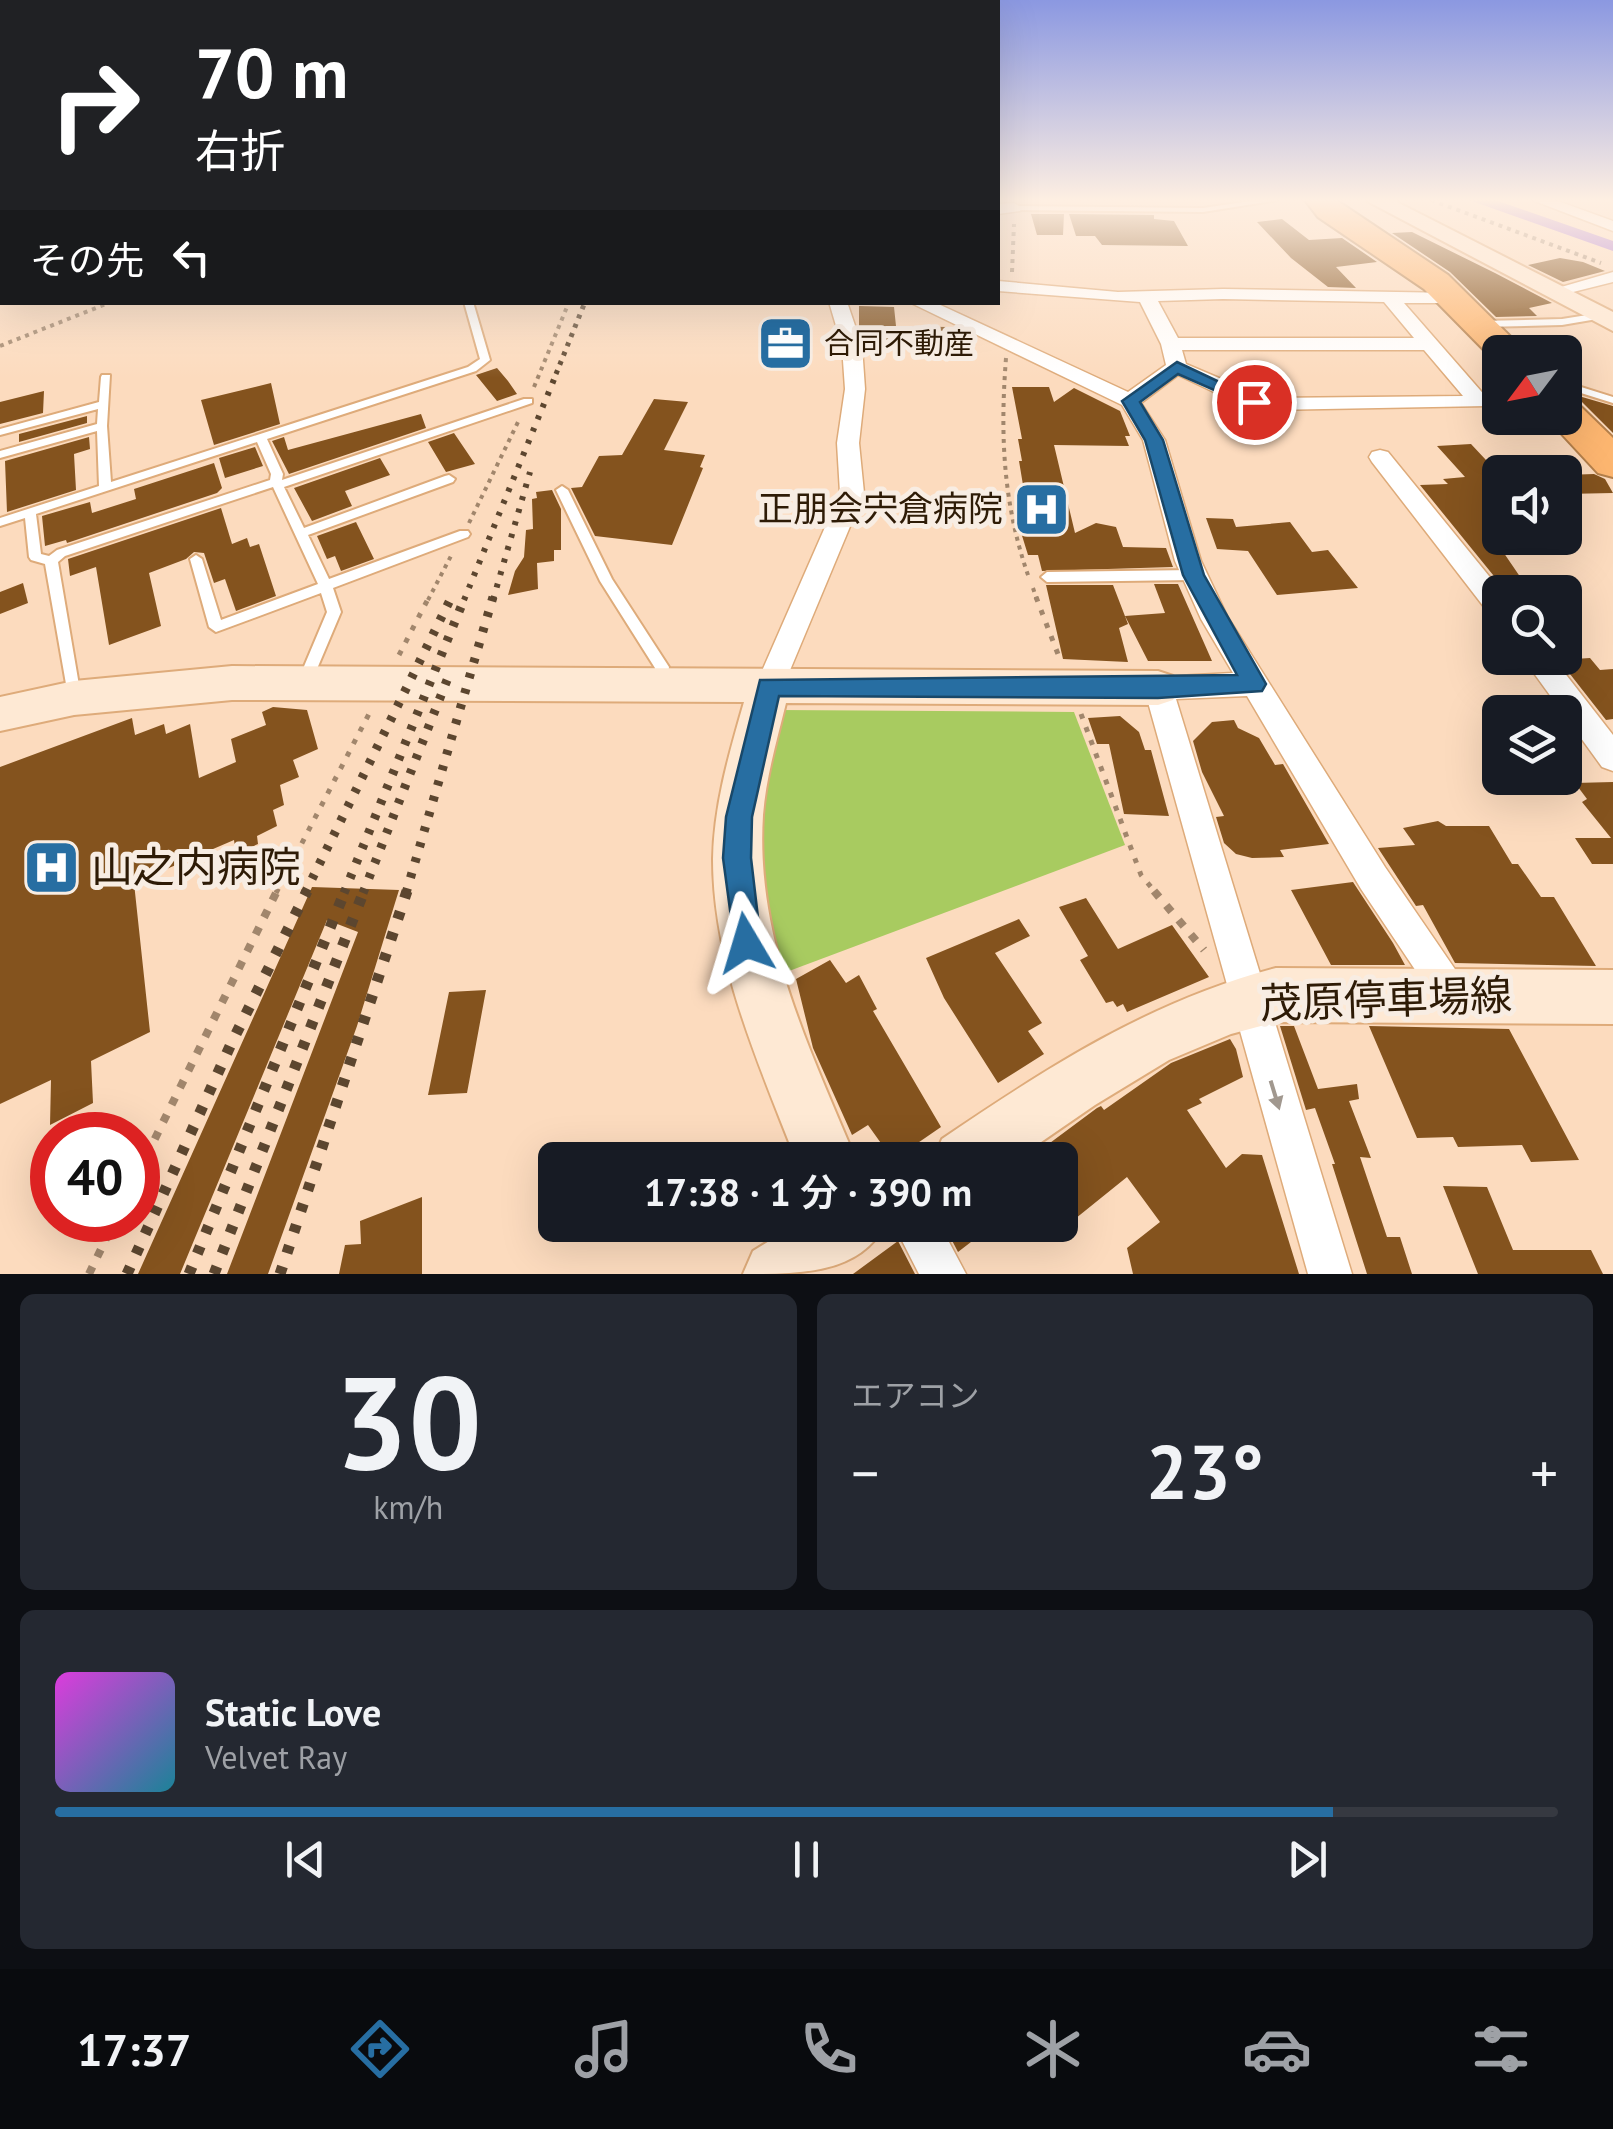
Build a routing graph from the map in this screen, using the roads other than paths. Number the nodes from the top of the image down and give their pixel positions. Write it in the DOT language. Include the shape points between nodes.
graph roads {
  1 [pos="1405,259"];
  2 [pos="1490,259"];
  3 [pos="1613,277"];
  4 [pos="1004,287"];
  5 [pos="1553,292"];
  6 [pos="1147,297"];
  7 [pos="1388,297"];
  8 [pos="1453,298"];
  9 [pos="469,305"];
  10 [pos="838,305"];
  11 [pos="925,305"];
  12 [pos="1606,320"];
  13 [pos="1479,324"];
  14 [pos="1490,335"];
  15 [pos="1171,344"];
  16 [pos="1430,344"];
  17 [pos="1177,367"];
  18 [pos="106,377"];
  19 [pos="1582,390"];
  20 [pos="1613,400"];
  21 [pos="528,401"];
  22 [pos="1130,401"];
  23 [pos="104,404"];
  24 [pos="102,426"];
  25 [pos="0,432"];
  26 [pos="260,437"];
  27 [pos="0,454"];
  28 [pos="1380,458"];
  29 [pos="449,480"];
  30 [pos="277,483"];
  31 [pos="106,487"];
  32 [pos="562,490"];
  33 [pos="30,511"];
  34 [pos="0,522"];
  35 [pos="302,534"];
  36 [pos="464,534"];
  37 [pos="196,560"];
  38 [pos="51,561"];
  39 [pos="1193,575"];
  40 [pos="1047,576"];
  41 [pos="326,586"];
  42 [pos="1482,586"];
  43 [pos="1550,675"];
  44 [pos="304,683"];
  45 [pos="1254,684"];
  46 [pos="660,685"];
  47 [pos="769,687"];
  48 [pos="1158,688"];
  49 [pos="74,698"];
  50 [pos="0,714"];
  51 [pos="1613,758"];
  52 [pos="1453,994"];
  53 [pos="1613,996"];
  54 [pos="1248,1001"];
  55 [pos="819,1142"];
  56 [pos="990,1142"];
  57 [pos="825,1242"];
  58 [pos="926,1242"];
  59 [pos="776,1274"];
  60 [pos="944,1274"];
  61 [pos="1330,1274"];
  1 -- 8 [label="highway"];
  2 -- 5 [label="street"];
  3 -- 5 [label="street"];
  4 -- 6 [label="street"];
  5 -- 12 [label="street"];
  6 -- 7 [label="street"];
  6 -- 15 [label="street"];
  7 -- 8 [label="street"];
  7 -- 16 [label="street"];
  8 -- 13 [label="highway"];
  9 -- 26 [label="lane" via="484,355 480,366"];
  10 -- 47 [label="street" via="852,346 852,493"];
  11 -- 22 [label="street"];
  12 -- 13 [label="lane"];
  13 -- 14 [label="highway"];
  15 -- 16 [label="street"];
  15 -- 17 [label="street"];
  16 -- 17 [label="street" via="1480,402 1266,404"];
  17 -- 22 [label="street"];
  18 -- 23 [label="lane"];
  19 -- 20 [label="lane"];
  21 -- 30 [label="lane"];
  22 -- 39 [label="street" via="1154,440"];
  23 -- 24 [label="lane"];
  23 -- 25 [label="lane"];
  24 -- 27 [label="lane"];
  24 -- 31 [label="lane"];
  26 -- 30 [label="lane"];
  26 -- 31 [label="lane"];
  28 -- 42 [label="street"];
  29 -- 35 [label="lane"];
  30 -- 35 [label="lane"];
  30 -- 38 [label="lane"];
  31 -- 33 [label="lane"];
  32 -- 46 [label="lane" via="606,581 662,667"];
  33 -- 34 [label="lane"];
  33 -- 38 [label="lane" via="36,558"];
  35 -- 41 [label="lane"];
  36 -- 41 [label="lane"];
  37 -- 41 [label="lane" via="216,627"];
  38 -- 49 [label="lane"];
  39 -- 40 [label="lane"];
  39 -- 45 [label="street"];
  41 -- 44 [label="lane" via="334,612"];
  43 -- 51 [label="street"];
  44 -- 46 [label="street"];
  44 -- 49 [label="street"];
  45 -- 48 [label="street"];
  45 -- 52 [label="street"];
  46 -- 47 [label="street"];
  47 -- 48 [label="street"];
  47 -- 55 [label="street" via="739,817 740,896 760,990"];
  48 -- 54 [label="street"];
  49 -- 50 [label="street"];
  52 -- 53 [label="street, 茂原停車場線"];
  52 -- 54 [label="street, 茂原停車場線" via="1276,995"];
  54 -- 56 [label="street, 茂原停車場線" via="1162,1032"];
  54 -- 61 [label="street, one-way"];
  57 -- 59 [label="street"];
  58 -- 60 [label="street"];
}
